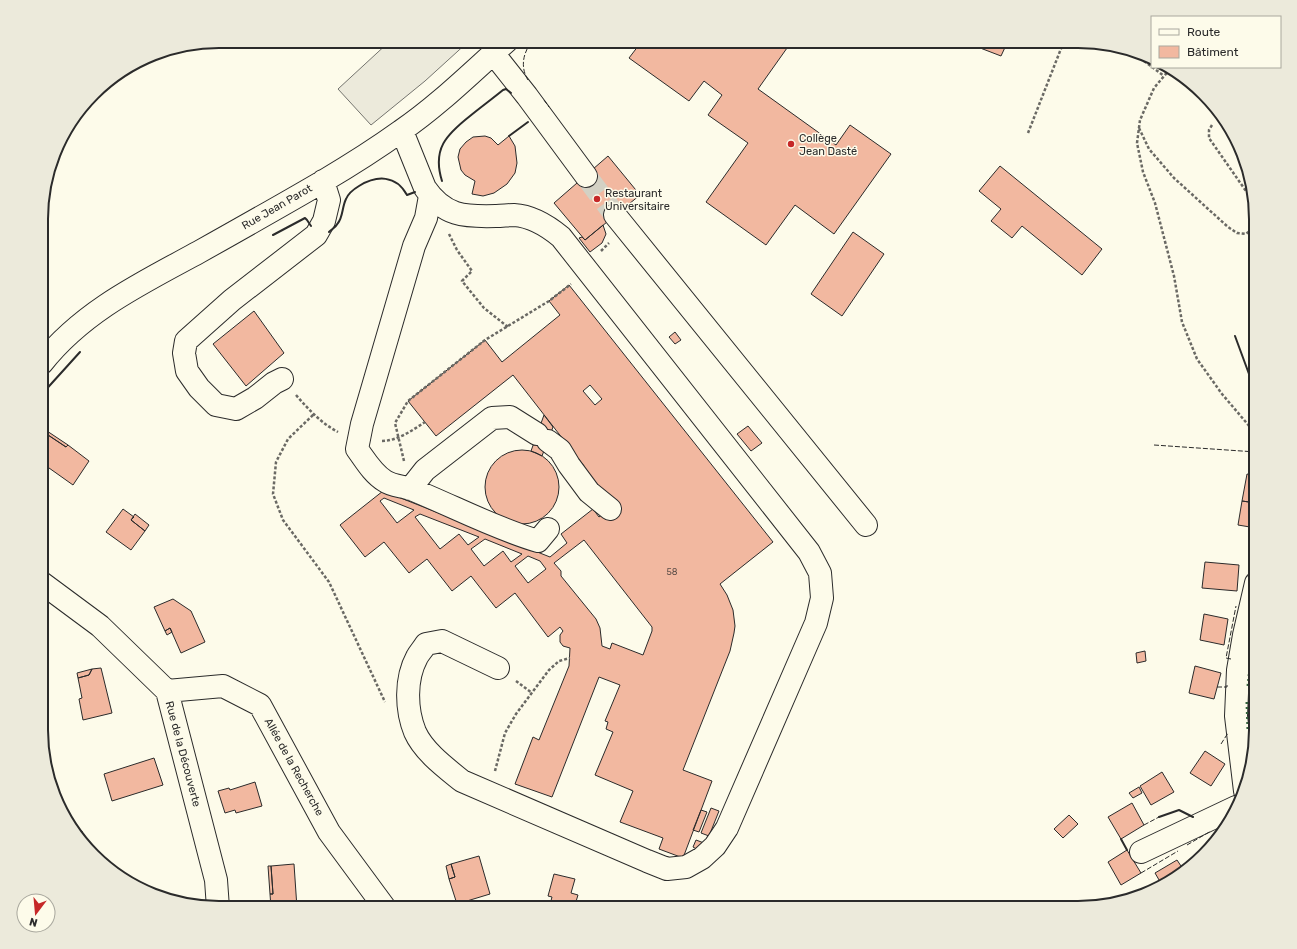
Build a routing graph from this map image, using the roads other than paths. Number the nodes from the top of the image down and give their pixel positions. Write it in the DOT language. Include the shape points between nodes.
graph roads {
  1 [pos="499,48"];
  2 [pos="501,48"];
  3 [pos="402,131"];
  4 [pos="586,176"];
  5 [pos="324,181"];
  6 [pos="430,196"];
  7 [pos="615,215"];
  8 [pos="48,356"];
  9 [pos="282,379"];
  10 [pos="410,489"];
  11 [pos="610,509"];
  12 [pos="866,525"];
  13 [pos="548,529"];
  14 [pos="48,587"];
  15 [pos="1249,613"];
  16 [pos="498,668"];
  17 [pos="167,691"];
  18 [pos="1243,775"];
  19 [pos="1229,810"];
  20 [pos="1142,852"];
  21 [pos="218,901"];
  22 [pos="380,901"];
  1 -- 3 [label="street, Rue Jean Parot"];
  2 -- 4 [label="street" via="527,96"];
  3 -- 5 [label="street, Rue Jean Parot"];
  3 -- 6 [label="street"];
  5 -- 8 [label="street, Rue Jean Parot" via="134,286 87,318"];
  5 -- 9 [label="street" via="329,200 324,221 316,235 232,300 186,341 186,371 216,405 236,408"];
  6 -- 10 [label="street" via="426,218 414,246 357,448 370,467 385,481"];
  6 -- 16 [label="street" via="454,213 470,216 515,215 551,228 561,237 809,552 820,574 822,598 816,623 727,828 715,846 702,858 686,867 667,869 647,861 462,781 441,765 416,733 408,697 417,657 426,644 442,641"];
  7 -- 12 [label="street"];
  10 -- 11 [label="street" via="425,470 492,418 510,417 560,450 589,492"];
  10 -- 13 [label="street" via="518,535 538,540"];
  14 -- 17 [label="street, Rue de la Découverte" via="100,626"];
  15 -- 18 [label="street" via="1237,678 1236,716"];
  17 -- 21 [label="street, Rue de la Découverte" via="216,880"];
  17 -- 22 [label="street, Allée de la Recherche" via="224,686 260,705 329,832"];
  19 -- 20 [label="street"];
}
